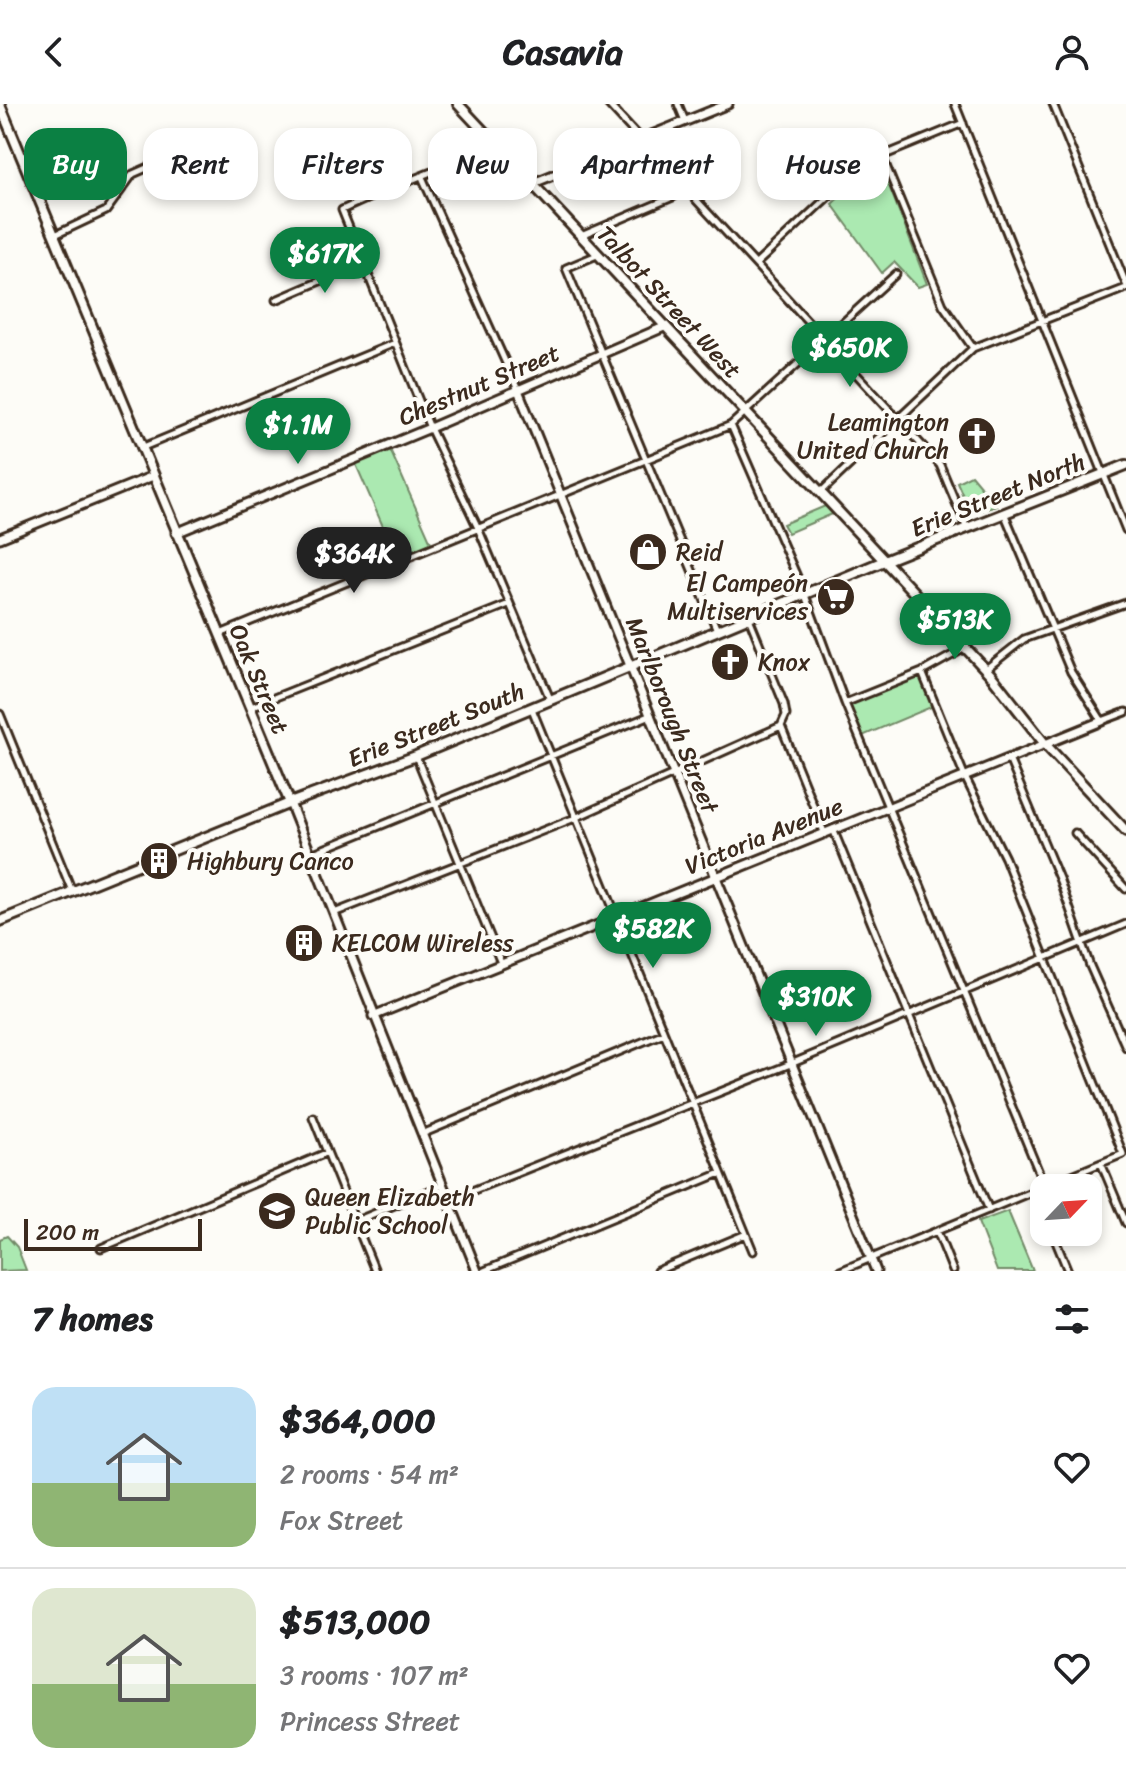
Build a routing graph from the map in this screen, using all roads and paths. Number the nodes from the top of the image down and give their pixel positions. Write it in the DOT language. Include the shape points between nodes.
graph roads {
  1 [pos="458,104"];
  2 [pos="608,104"];
  3 [pos="678,104"];
  4 [pos="728,104"];
  5 [pos="955,104"];
  6 [pos="1053,104"];
  7 [pos="0,105"];
  8 [pos="686,122"];
  9 [pos="963,123"];
  10 [pos="480,128"];
  11 [pos="629,128"];
  12 [pos="671,128"];
  13 [pos="889,153"];
  14 [pos="143,170"];
  15 [pos="889,173"];
  16 [pos="428,175"];
  17 [pos="422,177"];
  18 [pos="537,190"];
  19 [pos="666,200"];
  20 [pos="697,200"];
  21 [pos="824,200"];
  22 [pos="54,236"];
  23 [pos="580,236"];
  24 [pos="597,255"];
  25 [pos="362,263"];
  26 [pos="755,264"];
  27 [pos="896,274"];
  28 [pos="1126,286"];
  29 [pos="276,300"];
  30 [pos="1042,320"];
  31 [pos="664,327"];
  32 [pos="823,339"];
  33 [pos="395,343"];
  34 [pos="973,348"];
  35 [pos="601,354"];
  36 [pos="518,390"];
  37 [pos="745,413"];
  38 [pos="898,418"];
  39 [pos="731,425"];
  40 [pos="430,428"];
  41 [pos="141,448"];
  42 [pos="645,458"];
  43 [pos="1126,465"];
  44 [pos="1103,475"];
  45 [pos="153,476"];
  46 [pos="820,493"];
  47 [pos="560,494"];
  48 [pos="1005,515"];
  49 [pos="478,528"];
  50 [pos="967,530"];
  51 [pos="1126,530"];
  52 [pos="176,533"];
  53 [pos="0,538"];
  54 [pos="884,561"];
  55 [pos="805,595"];
  56 [pos="1126,603"];
  57 [pos="509,604"];
  58 [pos="748,618"];
  59 [pos="1053,630"];
  60 [pos="717,631"];
  61 [pos="219,635"];
  62 [pos="965,648"];
  63 [pos="630,667"];
  64 [pos="986,669"];
  65 [pos="922,672"];
  66 [pos="551,700"];
  67 [pos="845,703"];
  68 [pos="250,707"];
  69 [pos="532,709"];
  70 [pos="1126,712"];
  71 [pos="0,714"];
  72 [pos="651,715"];
  73 [pos="1102,721"];
  74 [pos="2,723"];
  75 [pos="781,726"];
  76 [pos="1045,744"];
  77 [pos="416,756"];
  78 [pos="550,756"];
  79 [pos="1008,758"];
  80 [pos="675,773"];
  81 [pos="965,777"];
  82 [pos="290,803"];
  83 [pos="436,804"];
  84 [pos="890,807"];
  85 [pos="575,818"];
  86 [pos="833,828"];
  87 [pos="1126,831"];
  88 [pos="824,832"];
  89 [pos="1075,833"];
  90 [pos="309,855"];
  91 [pos="462,863"];
  92 [pos="716,876"];
  93 [pos="1126,889"];
  94 [pos="73,891"];
  95 [pos="333,914"];
  96 [pos="616,917"];
  97 [pos="0,921"];
  98 [pos="1126,924"];
  99 [pos="1083,943"];
  100 [pos="1045,959"];
  101 [pos="501,963"];
  102 [pos="966,992"];
  103 [pos="909,1015"];
  104 [pos="373,1016"];
  105 [pos="664,1033"];
  106 [pos="1126,1047"];
  107 [pos="793,1063"];
  108 [pos="692,1103"];
  109 [pos="313,1117"];
  110 [pos="422,1134"];
  111 [pos="326,1153"];
  112 [pos="1125,1153"];
  113 [pos="1101,1163"];
  114 [pos="721,1173"];
  115 [pos="1040,1174"];
  116 [pos="1075,1174"];
  117 [pos="443,1185"];
  118 [pos="1030,1193"];
  119 [pos="449,1200"];
  120 [pos="989,1210"];
  121 [pos="356,1221"];
  122 [pos="1126,1223"];
  123 [pos="937,1231"];
  124 [pos="746,1234"];
  125 [pos="1058,1246"];
  126 [pos="101,1248"];
  127 [pos="753,1251"];
  128 [pos="871,1258"];
  129 [pos="375,1271"];
  130 [pos="477,1271"];
  131 [pos="484,1271"];
  132 [pos="657,1271"];
  133 [pos="840,1271"];
  134 [pos="876,1271"];
  135 [pos="953,1271"];
  136 [pos="1068,1271"];
  1 -- 10 [label="main road, Talbot Street West"];
  2 -- 11 [label="street"];
  3 -- 8 [label="street"];
  4 -- 8 [label="street"];
  5 -- 9 [label="street"];
  6 -- 28 [label="street"];
  7 -- 22 [label="main road, Oak Street"];
  8 -- 12 [label="street"];
  9 -- 13 [label="street"];
  9 -- 30 [label="street"];
  14 -- 22 [label="street" via="133,174 106,211"];
  15 -- 34 [label="street" via="943,305"];
  16 -- 17 [label="street"];
  17 -- 25 [label="street" via="342,210"];
  17 -- 36 [label="street, Marlborough Street"];
  18 -- 23 [label="main road, Talbot Street West"];
  19 -- 23 [label="street"];
  20 -- 26 [label="street"];
  21 -- 26 [label="street"];
  22 -- 41 [label="main road, Oak Street"];
  23 -- 24 [label="main road, Talbot Street West"];
  24 -- 31 [label="main road, Talbot Street West"];
  24 -- 35 [label="street" via="566,268"];
  25 -- 29 [label="street"];
  25 -- 33 [label="street"];
  26 -- 32 [label="street"];
  27 -- 32 [label="street"];
  28 -- 30 [label="street"];
  30 -- 34 [label="street"];
  30 -- 44 [label="street"];
  31 -- 35 [label="street, Chestnut Street"];
  31 -- 37 [label="main road, Talbot Street West"];
  32 -- 37 [label="street"];
  32 -- 38 [label="street"];
  33 -- 40 [label="street"];
  33 -- 41 [label="street"];
  34 -- 38 [label="street"];
  35 -- 36 [label="street, Chestnut Street"];
  35 -- 42 [label="street"];
  36 -- 40 [label="street, Chestnut Street"];
  36 -- 47 [label="street, Marlborough Street"];
  37 -- 39 [label="street"];
  37 -- 46 [label="main road, Talbot Street West"];
  38 -- 46 [label="street"];
  38 -- 50 [label="street" via="940,465"];
  39 -- 42 [label="street"];
  39 -- 55 [label="street"];
  40 -- 49 [label="street"];
  40 -- 52 [label="street, Chestnut Street"];
  41 -- 45 [label="main road, Oak Street"];
  42 -- 47 [label="street"];
  42 -- 60 [label="street"];
  43 -- 44 [label="main road, Erie Street North"];
  44 -- 48 [label="main road, Erie Street North"];
  44 -- 51 [label="street"];
  45 -- 52 [label="main road, Oak Street"];
  45 -- 53 [label="street"];
  46 -- 54 [label="main road, Talbot Street West"];
  47 -- 49 [label="street"];
  47 -- 63 [label="street, Marlborough Street"];
  48 -- 50 [label="main road, Erie Street North"];
  48 -- 59 [label="street"];
  49 -- 57 [label="street"];
  49 -- 61 [label="street"];
  50 -- 54 [label="main road, Erie Street North"];
  52 -- 61 [label="main road, Oak Street"];
  54 -- 55 [label="main road, Erie Street South"];
  54 -- 62 [label="main road, Talbot Street West"];
  55 -- 58 [label="main road, Erie Street South"];
  55 -- 67 [label="street"];
  56 -- 59 [label="street"];
  57 -- 66 [label="street"];
  57 -- 68 [label="street"];
  58 -- 60 [label="main road, Erie Street South"];
  58 -- 75 [label="street" via="786,715"];
  59 -- 64 [label="street" via="1024,639"];
  59 -- 73 [label="street" via="1071,672"];
  60 -- 63 [label="main road, Erie Street South"];
  61 -- 68 [label="main road, Oak Street"];
  62 -- 64 [label="main road, Talbot Street West"];
  62 -- 65 [label="street"];
  63 -- 66 [label="main road, Erie Street South"];
  63 -- 72 [label="street, Marlborough Street"];
  64 -- 76 [label="main road, Talbot Street West"];
  65 -- 67 [label="street"];
  65 -- 81 [label="street"];
  66 -- 69 [label="main road, Erie Street South"];
  67 -- 84 [label="street"];
  68 -- 82 [label="main road, Oak Street"];
  69 -- 77 [label="main road, Erie Street South"];
  69 -- 78 [label="street"];
  70 -- 73 [label="street, Victoria Avenue"];
  71 -- 74 [label="street"];
  72 -- 78 [label="street"];
  72 -- 80 [label="street, Marlborough Street"];
  73 -- 76 [label="street, Victoria Avenue"];
  74 -- 94 [label="street"];
  75 -- 80 [label="street"];
  75 -- 88 [label="street"];
  76 -- 79 [label="street, Victoria Avenue"];
  76 -- 87 [label="main road, Talbot Street West"];
  77 -- 82 [label="main road, Erie Street South"];
  77 -- 83 [label="street"];
  78 -- 83 [label="street"];
  78 -- 85 [label="street"];
  79 -- 81 [label="street, Victoria Avenue"];
  79 -- 99 [label="street"];
  80 -- 85 [label="street"];
  80 -- 92 [label="street, Marlborough Street"];
  81 -- 84 [label="street, Victoria Avenue"];
  81 -- 100 [label="street" via="1005,858"];
  82 -- 90 [label="street, Oak Street"];
  82 -- 94 [label="main road, Erie Street South"];
  83 -- 90 [label="street"];
  83 -- 91 [label="street"];
  84 -- 86 [label="street, Victoria Avenue"];
  84 -- 102 [label="street"];
  85 -- 91 [label="street"];
  85 -- 96 [label="street"];
  86 -- 88 [label="street, Victoria Avenue"];
  86 -- 103 [label="street"];
  88 -- 92 [label="street, Victoria Avenue"];
  89 -- 93 [label="street"];
  90 -- 95 [label="street, Oak Street"];
  91 -- 95 [label="street"];
  91 -- 101 [label="street"];
  92 -- 96 [label="street, Victoria Avenue"];
  92 -- 107 [label="street, Marlborough Street"];
  94 -- 97 [label="main road, Erie Street South"];
  95 -- 104 [label="street, Oak Street"];
  96 -- 101 [label="street, Victoria Avenue"];
  96 -- 105 [label="street"];
  98 -- 99 [label="street"];
  99 -- 100 [label="street"];
  99 -- 106 [label="street"];
  100 -- 102 [label="street"];
  100 -- 112 [label="street"];
  101 -- 104 [label="street, Victoria Avenue"];
  102 -- 103 [label="street"];
  102 -- 115 [label="street"];
  103 -- 107 [label="street"];
  103 -- 120 [label="street"];
  104 -- 110 [label="street, Oak Street"];
  105 -- 108 [label="street"];
  105 -- 110 [label="street"];
  107 -- 108 [label="street"];
  107 -- 128 [label="street, Marlborough Street"];
  108 -- 114 [label="street"];
  108 -- 119 [label="street"];
  109 -- 111 [label="street"];
  110 -- 117 [label="street, Oak Street"];
  111 -- 121 [label="street"];
  111 -- 126 [label="street"];
  112 -- 113 [label="street"];
  113 -- 116 [label="street"];
  113 -- 122 [label="street"];
  114 -- 124 [label="street"];
  114 -- 131 [label="street"];
  117 -- 119 [label="street, Oak Street"];
  117 -- 121 [label="street"];
  118 -- 120 [label="street"];
  119 -- 130 [label="street, Oak Street"];
  120 -- 123 [label="street"];
  121 -- 129 [label="street"];
  123 -- 128 [label="street"];
  123 -- 135 [label="street"];
  124 -- 127 [label="street"];
  124 -- 132 [label="street"];
  125 -- 136 [label="street"];
  128 -- 133 [label="street"];
  128 -- 134 [label="street, Marlborough Street"];
}
